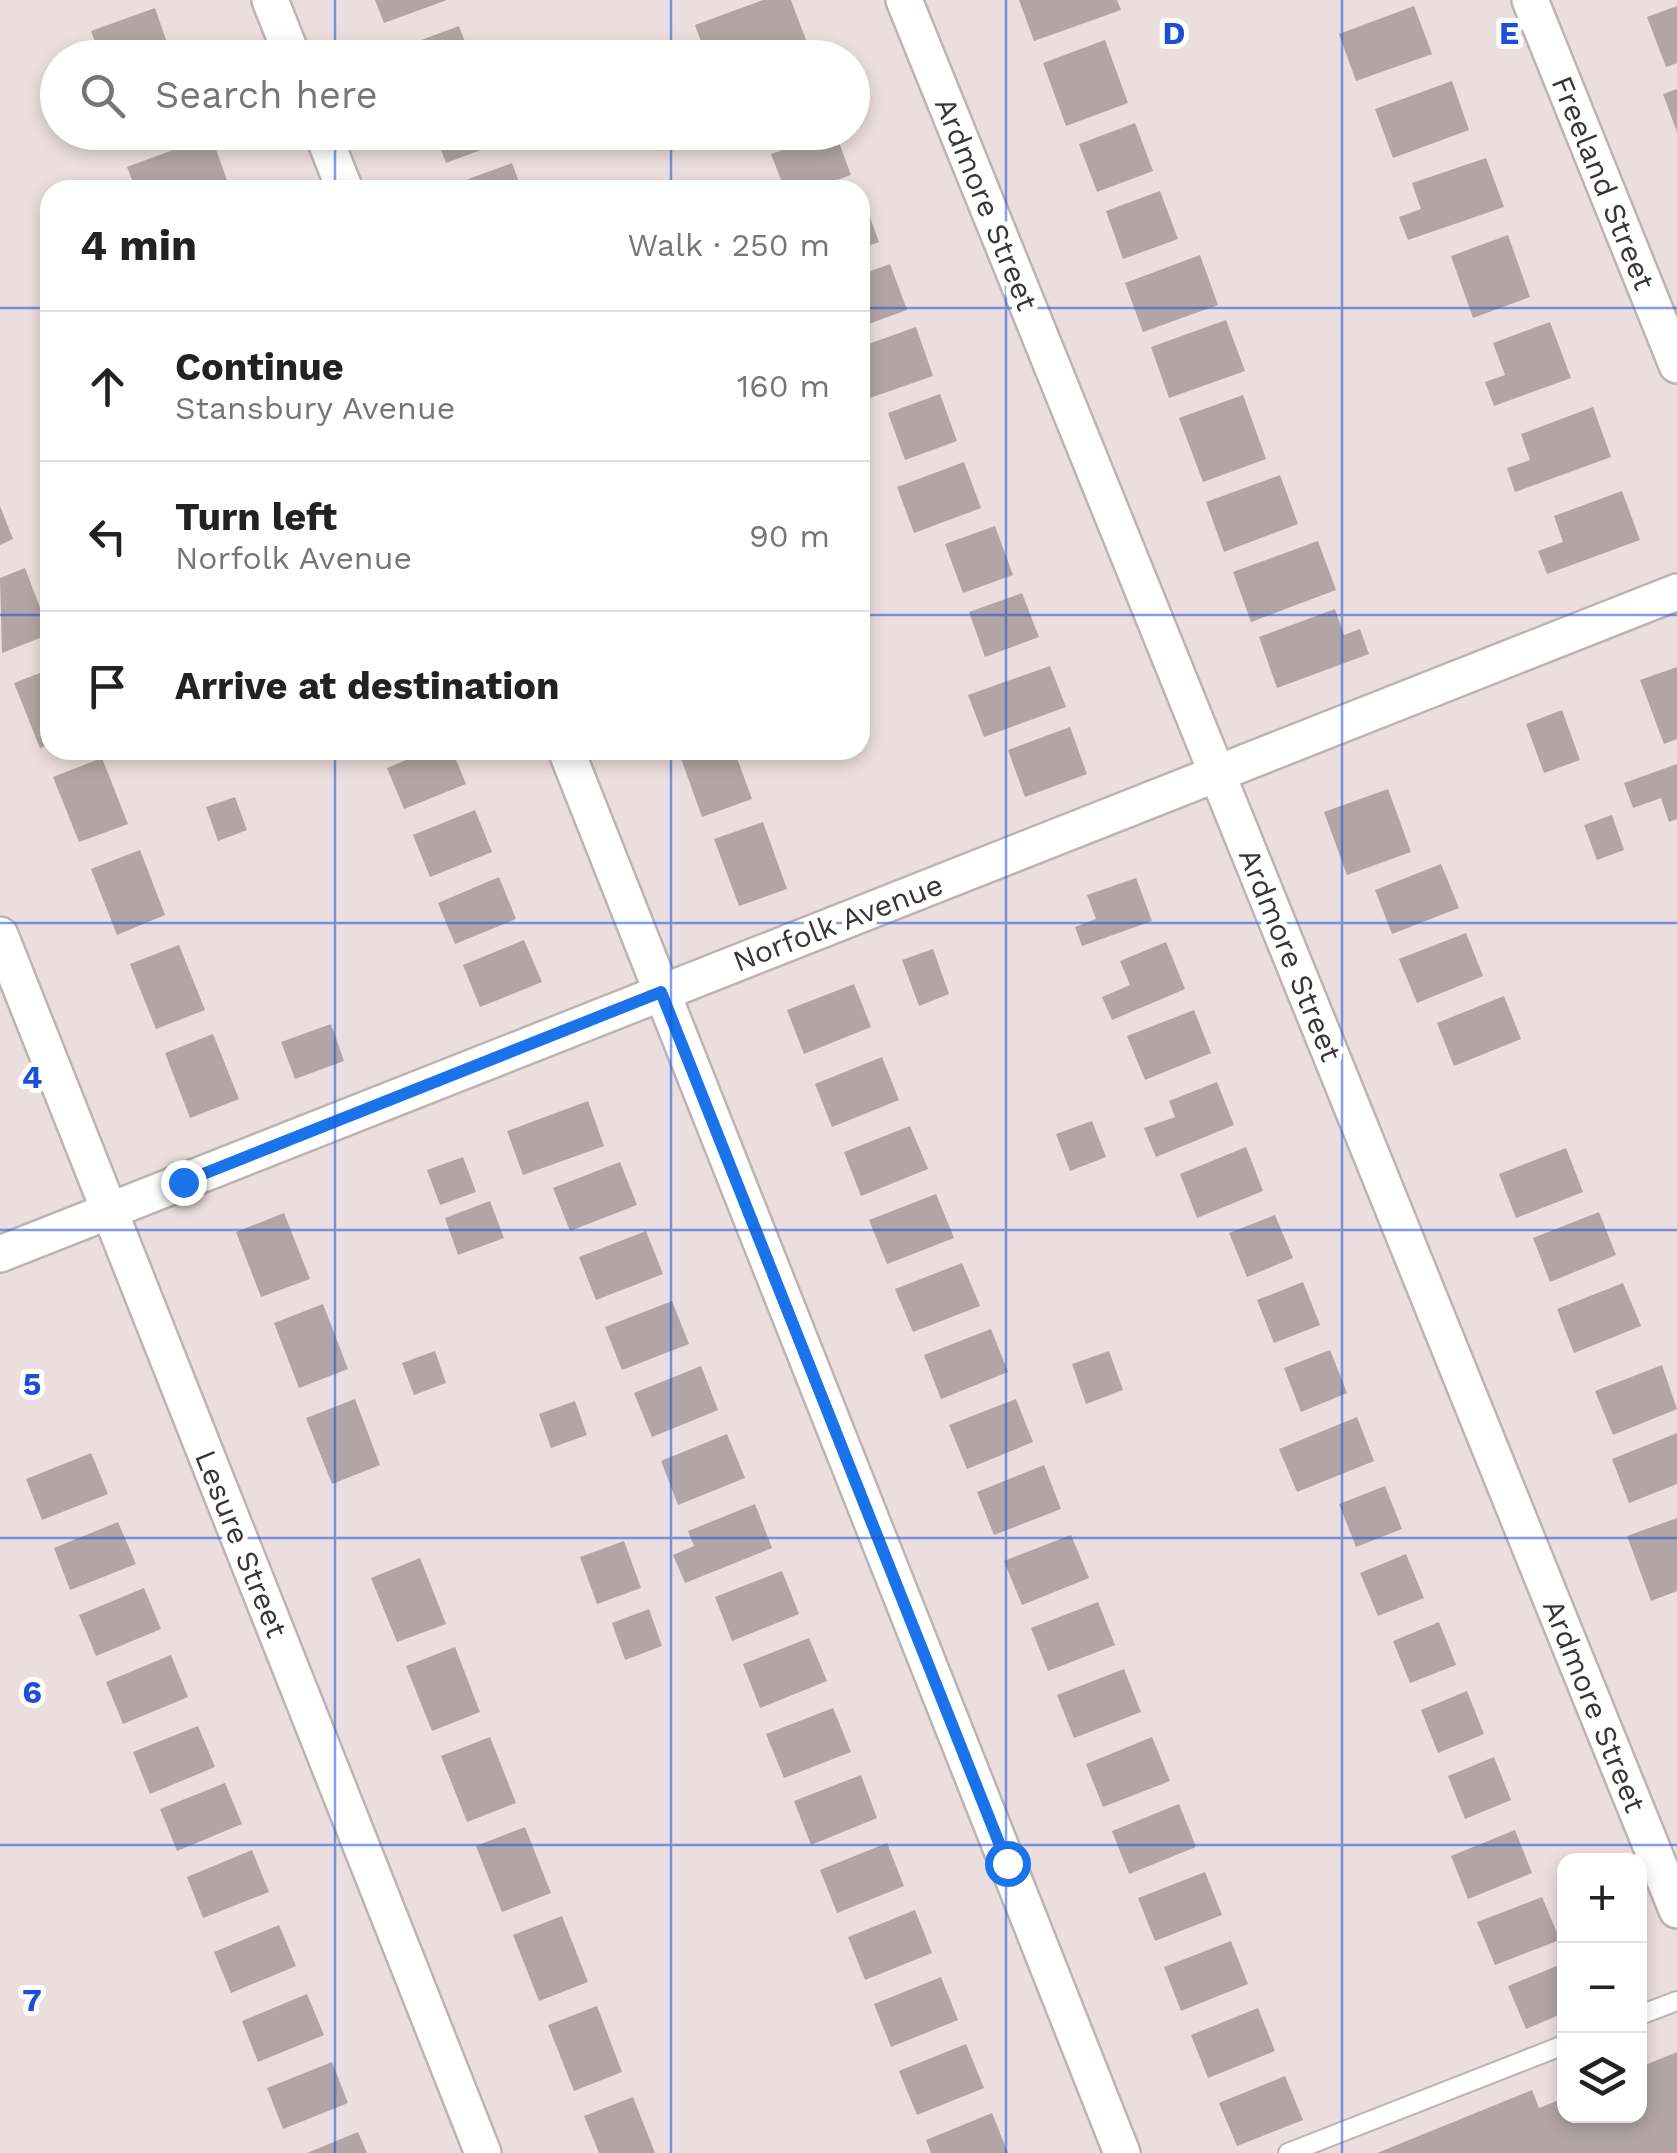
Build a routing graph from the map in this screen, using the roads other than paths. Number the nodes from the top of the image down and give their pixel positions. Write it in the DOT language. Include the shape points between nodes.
graph roads {
  1 [pos="270,0"];
  2 [pos="904,0"];
  3 [pos="1530,0"];
  4 [pos="285,40"];
  5 [pos="329,150"];
  6 [pos="341,180"];
  7 [pos="1677,365"];
  8 [pos="1677,592"];
  9 [pos="570,760"];
  10 [pos="1216,774"];
  11 [pos="0,935"];
  12 [pos="661,992"];
  13 [pos="109,1211"];
  14 [pos="0,1254"];
  15 [pos="1677,1910"];
  16 [pos="1677,2001"];
  17 [pos="1647,2012"];
  18 [pos="1557,2048"];
  19 [pos="483,2153"];
  20 [pos="1122,2153"];
  21 [pos="1288,2153"];
  1 -- 4 [label="street"];
  2 -- 10 [label="street, Ardmore Street"];
  3 -- 7 [label="street, Freeland Street"];
  5 -- 6 [label="street"];
  8 -- 10 [label="street, Norfolk Avenue"];
  9 -- 12 [label="street"];
  10 -- 12 [label="street, Norfolk Avenue"];
  10 -- 15 [label="street, Ardmore Street"];
  11 -- 13 [label="street, Lesure Street"];
  12 -- 13 [label="street, Norfolk Avenue"];
  12 -- 20 [label="street"];
  13 -- 14 [label="street, Norfolk Avenue"];
  13 -- 19 [label="street, Lesure Street"];
  16 -- 17 [label="lane"];
  18 -- 21 [label="lane"];
}
